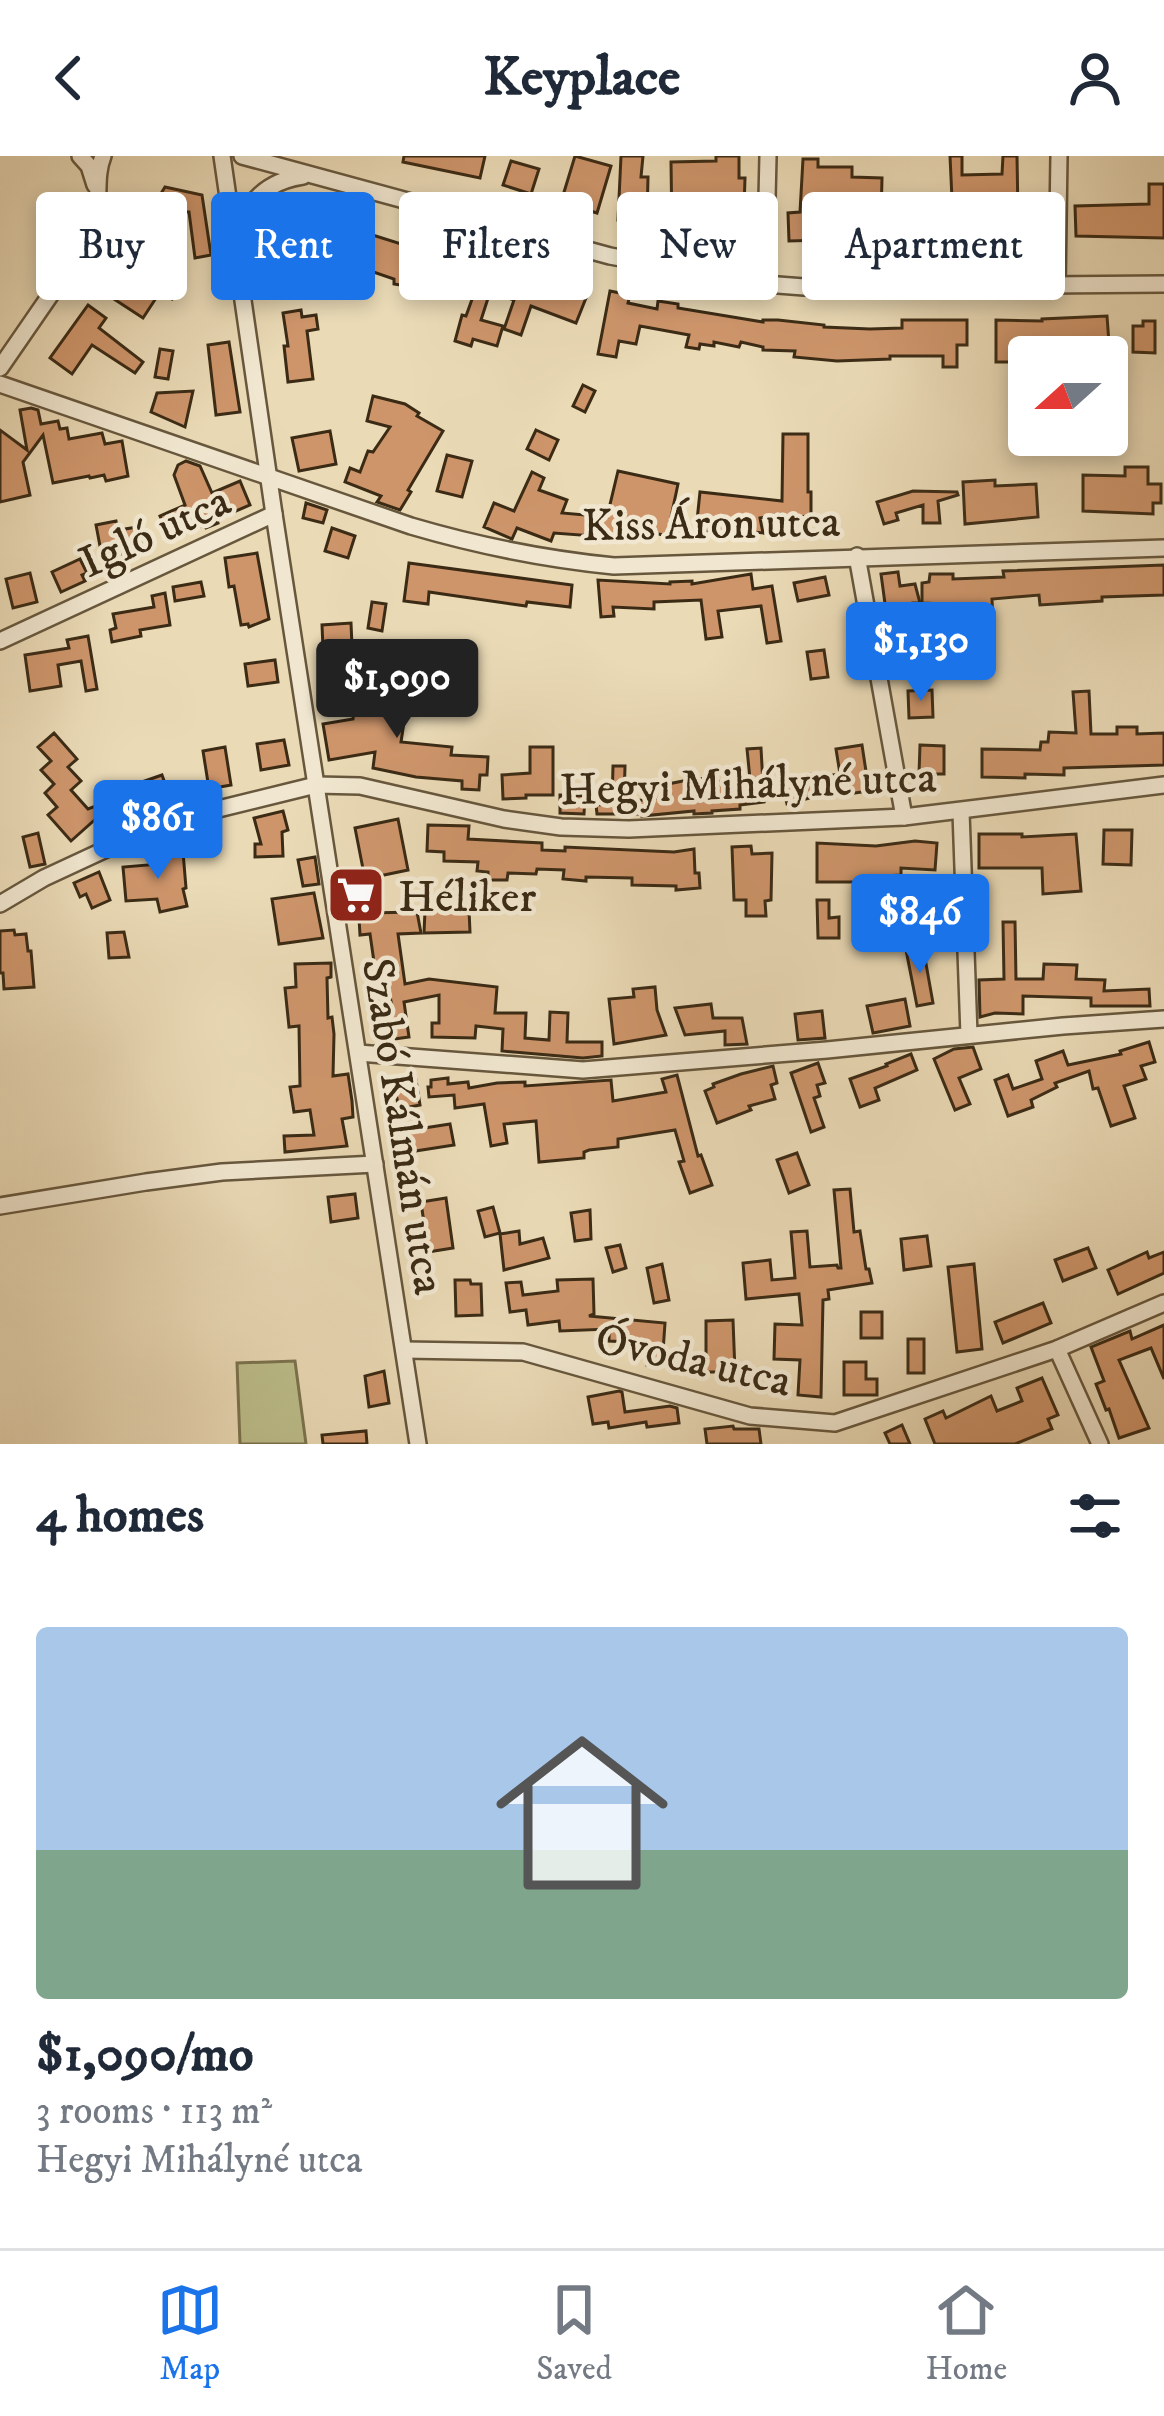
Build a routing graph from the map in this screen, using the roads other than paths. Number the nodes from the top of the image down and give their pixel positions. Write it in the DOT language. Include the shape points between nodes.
graph roads {
  1 [pos="80,156"];
  2 [pos="103,156"];
  3 [pos="222,156"];
  4 [pos="242,156"];
  5 [pos="768,156"];
  6 [pos="1059,156"];
  7 [pos="310,174"];
  8 [pos="96,187"];
  9 [pos="227,192"];
  10 [pos="262,192"];
  11 [pos="767,192"];
  12 [pos="1059,192"];
  13 [pos="617,257"];
  14 [pos="1164,284"];
  15 [pos="1065,285"];
  16 [pos="243,300"];
  17 [pos="0,368"];
  18 [pos="0,384"];
  19 [pos="268,477"];
  20 [pos="274,514"];
  21 [pos="1164,548"];
  22 [pos="857,556"];
  23 [pos="0,641"];
  24 [pos="316,785"];
  25 [pos="1164,785"];
  26 [pos="961,812"];
  27 [pos="904,818"];
  28 [pos="0,904"];
  29 [pos="1164,1019"];
  30 [pos="969,1035"];
  31 [pos="358,1053"];
  32 [pos="375,1164"];
  33 [pos="0,1206"];
  34 [pos="1164,1303"];
  35 [pos="1057,1348"];
  36 [pos="404,1349"];
  37 [pos="418,1444"];
  38 [pos="1100,1444"];
  1 -- 8 [label="street"];
  2 -- 8 [label="street"];
  3 -- 9 [label="street, Szabó Kálmán utca"];
  4 -- 7 [label="street"];
  5 -- 11 [label="street"];
  6 -- 12 [label="street"];
  7 -- 10 [label="street"];
  7 -- 13 [label="street"];
  8 -- 17 [label="street" via="96,215 82,249"];
  14 -- 15 [label="street"];
  16 -- 19 [label="street, Szabó Kálmán utca"];
  18 -- 19 [label="street, Kiss Áron utca"];
  19 -- 20 [label="street, Szabó Kálmán utca"];
  19 -- 22 [label="street, Kiss Áron utca" via="544,559 614,566"];
  20 -- 23 [label="street, Igló utca"];
  20 -- 24 [label="street, Szabó Kálmán utca"];
  21 -- 22 [label="street, Kiss Áron utca"];
  22 -- 27 [label="street"];
  24 -- 27 [label="street, Hegyi Mihályné utca" via="360,786 561,827"];
  24 -- 28 [label="street, Hegyi Mihályné utca" via="115,845"];
  24 -- 31 [label="street, Szabó Kálmán utca"];
  25 -- 26 [label="street, Hegyi Mihályné utca"];
  26 -- 27 [label="street, Hegyi Mihályné utca"];
  26 -- 30 [label="street"];
  29 -- 30 [label="street"];
  30 -- 31 [label="street" via="583,1070"];
  31 -- 32 [label="street, Szabó Kálmán utca"];
  32 -- 33 [label="street" via="222,1172"];
  32 -- 36 [label="street, Szabó Kálmán utca"];
  34 -- 35 [label="street, Óvoda utca"];
  35 -- 36 [label="street, Óvoda utca" via="835,1423 750,1416 523,1352"];
  35 -- 38 [label="street"];
  36 -- 37 [label="street, Szabó Kálmán utca"];
}
